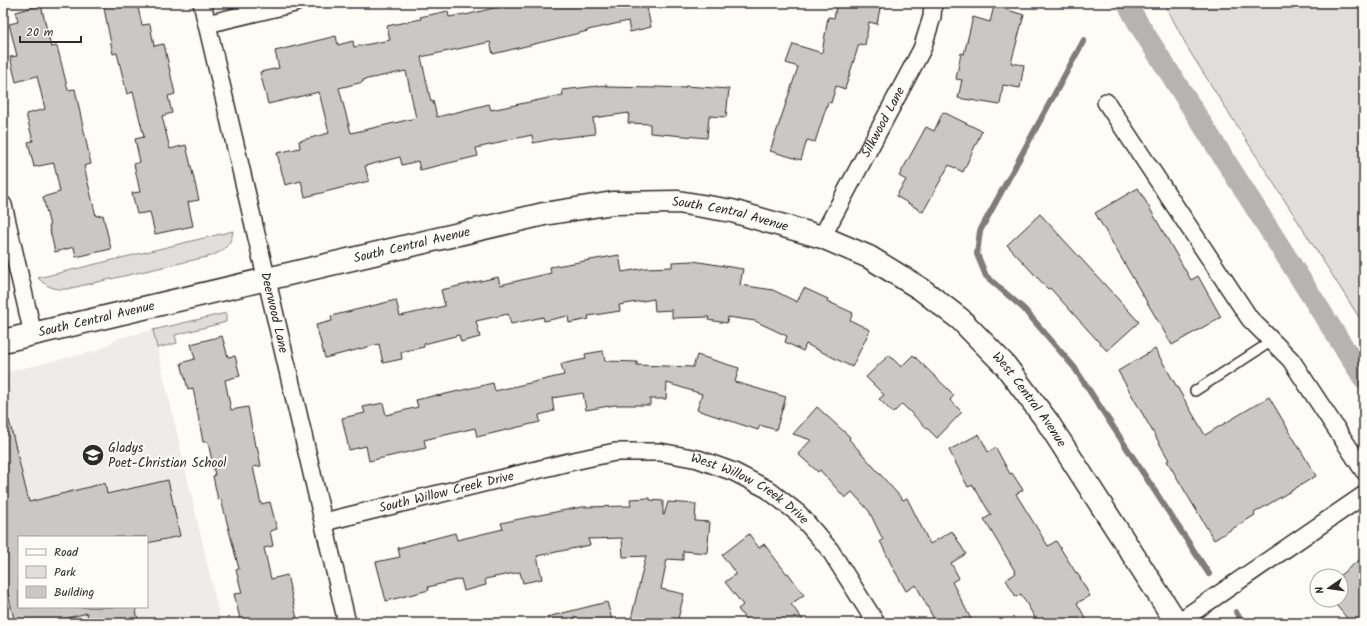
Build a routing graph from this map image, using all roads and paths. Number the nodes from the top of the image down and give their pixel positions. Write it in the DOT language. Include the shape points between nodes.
graph roads {
  1 [pos="202,3"];
  2 [pos="295,3"];
  3 [pos="933,3"];
  4 [pos="207,24"];
  5 [pos="1106,102"];
  6 [pos="3,205"];
  7 [pos="822,237"];
  8 [pos="267,280"];
  9 [pos="33,334"];
  10 [pos="3,341"];
  11 [pos="1272,341"];
  12 [pos="1195,391"];
  13 [pos="569,462"];
  14 [pos="1364,470"];
  15 [pos="1364,495"];
  16 [pos="324,522"];
  17 [pos="347,623"];
  18 [pos="876,623"];
  19 [pos="1177,623"];
  1 -- 4 [label="street, Deerwood Lane"];
  2 -- 4 [label="street"];
  3 -- 7 [label="street, Silkwood Lane" via="932,17 922,49"];
  4 -- 8 [label="street, Deerwood Lane"];
  5 -- 11 [label="street" via="1250,319"];
  6 -- 9 [label="street"];
  7 -- 8 [label="street, South Central Avenue" via="732,211 678,202 613,203 544,214"];
  7 -- 19 [label="street, West Central Avenue" via="868,257 921,289 960,319 1005,365 1047,421"];
  8 -- 9 [label="street, South Central Avenue"];
  8 -- 16 [label="street, Deerwood Lane"];
  9 -- 10 [label="street, South Central Avenue"];
  11 -- 12 [label="lane"];
  11 -- 14 [label="street" via="1291,360"];
  13 -- 16 [label="street, South Willow Creek Drive"];
  13 -- 18 [label="street, West Willow Creek Drive" via="615,452 660,452 698,459 734,472 767,489 799,514 830,550"];
  15 -- 19 [label="street"];
  16 -- 17 [label="street, Deerwood Lane"];
}
